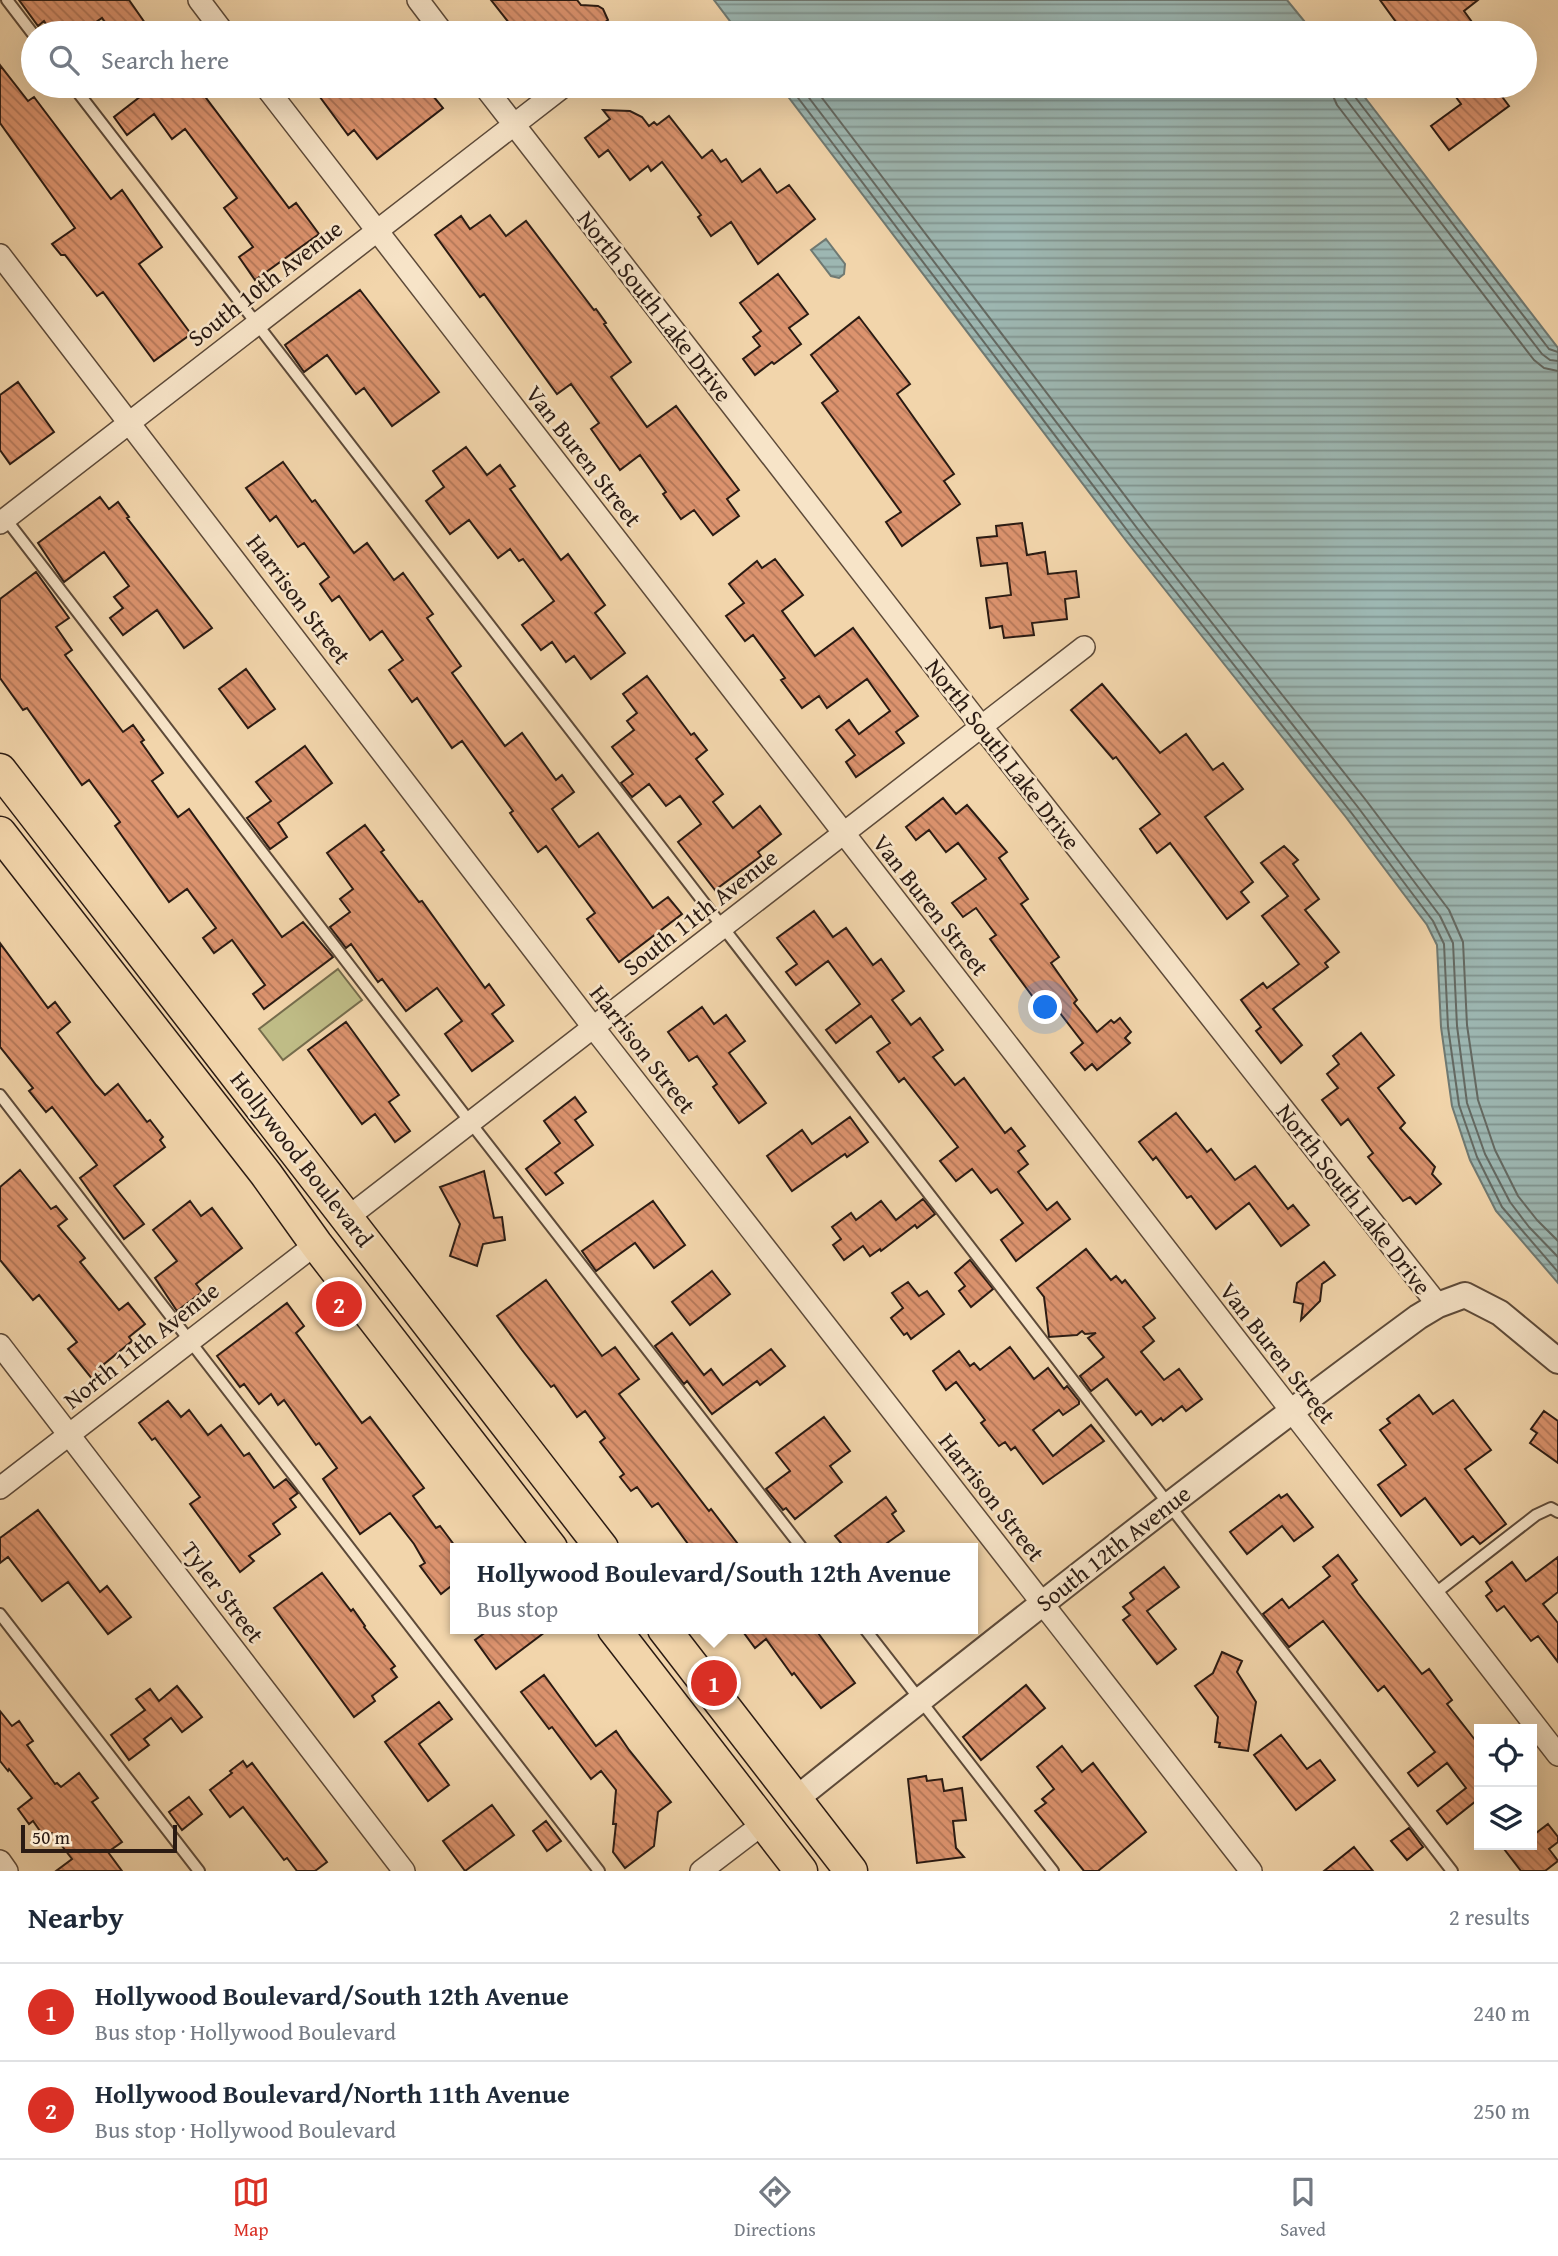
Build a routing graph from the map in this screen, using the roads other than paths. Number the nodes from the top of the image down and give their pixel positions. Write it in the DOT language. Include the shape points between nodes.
graph roads {
  1 [pos="7,0"];
  2 [pos="199,0"];
  3 [pos="418,0"];
  4 [pos="23,21"];
  5 [pos="216,21"];
  6 [pos="434,21"];
  7 [pos="83,98"];
  8 [pos="274,98"];
  9 [pos="493,98"];
  10 [pos="548,98"];
  11 [pos="513,124"];
  12 [pos="376,230"];
  13 [pos="0,255"];
  14 [pos="258,322"];
  15 [pos="130,422"];
  16 [pos="2,518"];
  17 [pos="1084,648"];
  18 [pos="981,726"];
  19 [pos="0,770"];
  20 [pos="0,833"];
  21 [pos="843,834"];
  22 [pos="724,926"];
  23 [pos="593,1027"];
  24 [pos="0,1095"];
  25 [pos="470,1122"];
  26 [pos="266,1174"];
  27 [pos="347,1218"];
  28 [pos="316,1244"];
  29 [pos="1438,1306"];
  30 [pos="424,1317"];
  31 [pos="189,1340"];
  32 [pos="0,1345"];
  33 [pos="1558,1362"];
  34 [pos="1290,1411"];
  35 [pos="69,1434"];
  36 [pos="0,1488"];
  37 [pos="1170,1504"];
  38 [pos="1558,1512"];
  39 [pos="547,1543"];
  40 [pos="598,1543"];
  41 [pos="798,1543"];
  42 [pos="1433,1595"];
  43 [pos="1041,1603"];
  44 [pos="0,1614"];
  45 [pos="618,1634"];
  46 [pos="668,1634"];
  47 [pos="869,1634"];
  48 [pos="920,1700"];
  49 [pos="1558,1755"];
  50 [pos="796,1799"];
  51 [pos="764,1823"];
  52 [pos="0,1861"];
  53 [pos="7,1871"];
  54 [pos="199,1871"];
  55 [pos="404,1871"];
  56 [pos="600,1871"];
  57 [pos="701,1871"];
  58 [pos="802,1871"];
  59 [pos="851,1871"];
  60 [pos="1053,1871"];
  61 [pos="1251,1871"];
  62 [pos="1452,1871"];
  1 -- 4 [label="lane"];
  2 -- 5 [label="street"];
  3 -- 6 [label="street"];
  7 -- 14 [label="lane"];
  8 -- 12 [label="street, Van Buren Street"];
  9 -- 11 [label="street, North South Lake Drive"];
  10 -- 11 [label="street, South 10th Avenue"];
  11 -- 12 [label="street, South 10th Avenue"];
  11 -- 18 [label="street, North South Lake Drive"];
  12 -- 14 [label="street, South 10th Avenue"];
  12 -- 21 [label="street, Van Buren Street"];
  13 -- 15 [label="street, Harrison Street"];
  14 -- 15 [label="street, South 10th Avenue"];
  14 -- 22 [label="lane"];
  15 -- 16 [label="street, South 10th Avenue"];
  15 -- 23 [label="street, Harrison Street"];
  16 -- 25 [label="lane"];
  17 -- 18 [label="street, South 11th Avenue"];
  18 -- 21 [label="street, South 11th Avenue"];
  18 -- 29 [label="street, North South Lake Drive"];
  19 -- 27 [label="main road, Hollywood Boulevard"];
  20 -- 26 [label="main road, Hollywood Boulevard"];
  21 -- 22 [label="street, South 11th Avenue"];
  21 -- 34 [label="street, Van Buren Street"];
  22 -- 23 [label="street, South 11th Avenue"];
  22 -- 37 [label="lane"];
  23 -- 25 [label="street, South 11th Avenue"];
  23 -- 43 [label="street, Harrison Street"];
  24 -- 31 [label="lane"];
  25 -- 27 [label="street, South 11th Avenue"];
  25 -- 41 [label="lane"];
  26 -- 27 [label="main road"];
  26 -- 28 [label="main road, Hollywood Boulevard"];
  27 -- 30 [label="main road, Hollywood Boulevard"];
  28 -- 30 [label="main road" via="389,1287"];
  28 -- 31 [label="street, North 11th Avenue"];
  28 -- 39 [label="main road, Hollywood Boulevard"];
  29 -- 33 [label="street, North South Lake Drive" via="1465,1295 1500,1313"];
  29 -- 34 [label="street, South 12th Avenue"];
  30 -- 40 [label="main road, Hollywood Boulevard"];
  31 -- 35 [label="street, North 11th Avenue"];
  31 -- 56 [label="lane"];
  32 -- 35 [label="street, Tyler Street"];
  34 -- 37 [label="street, South 12th Avenue"];
  34 -- 42 [label="street, Van Buren Street"];
  35 -- 36 [label="street, North 11th Avenue"];
  35 -- 55 [label="street, Tyler Street"];
  37 -- 43 [label="street, South 12th Avenue"];
  37 -- 62 [label="lane"];
  38 -- 42 [label="lane" via="1551,1508 1536,1515"];
  42 -- 49 [label="street, Van Buren Street"];
  43 -- 48 [label="street, South 12th Avenue"];
  43 -- 61 [label="street, Harrison Street"];
  44 -- 54 [label="lane"];
  45 -- 51 [label="main road"];
  46 -- 50 [label="main road"];
  47 -- 48 [label="lane"];
  48 -- 50 [label="street, South 12th Avenue"];
  48 -- 60 [label="lane"];
  50 -- 59 [label="main road"];
  51 -- 57 [label="street"];
  51 -- 58 [label="main road"];
  52 -- 53 [label="street"];
}
